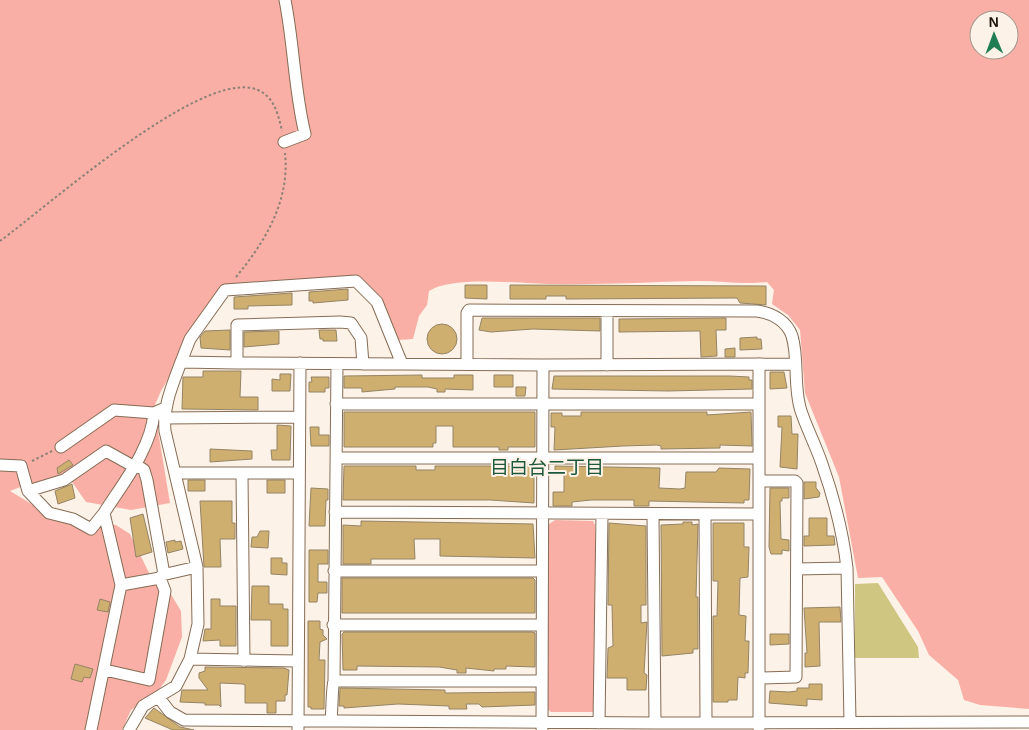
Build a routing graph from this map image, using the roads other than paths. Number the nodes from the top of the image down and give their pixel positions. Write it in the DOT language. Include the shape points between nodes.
graph roads {
  1 [pos="285,0"];
  2 [pos="284,142"];
  3 [pos="607,311"];
  4 [pos="181,362"];
  5 [pos="237,363"];
  6 [pos="300,363"];
  7 [pos="337,364"];
  8 [pos="363,364"];
  9 [pos="402,364"];
  10 [pos="467,364"];
  11 [pos="759,364"];
  12 [pos="794,364"];
  13 [pos="542,365"];
  14 [pos="607,365"];
  15 [pos="336,404"];
  16 [pos="759,404"];
  17 [pos="543,406"];
  18 [pos="161,413"];
  19 [pos="299,417"];
  20 [pos="61,447"];
  21 [pos="336,458"];
  22 [pos="759,458"];
  23 [pos="543,459"];
  24 [pos="0,465"];
  25 [pos="134,465"];
  26 [pos="299,473"];
  27 [pos="175,474"];
  28 [pos="242,474"];
  29 [pos="759,481"];
  30 [pos="28,491"];
  31 [pos="335,512"];
  32 [pos="104,513"];
  33 [pos="602,514"];
  34 [pos="759,514"];
  35 [pos="544,515"];
  36 [pos="653,515"];
  37 [pos="704,515"];
  38 [pos="197,567"];
  39 [pos="847,568"];
  40 [pos="797,569"];
  41 [pos="334,571"];
  42 [pos="542,571"];
  43 [pos="162,576"];
  44 [pos="121,585"];
  45 [pos="333,625"];
  46 [pos="541,625"];
  47 [pos="190,659"];
  48 [pos="244,660"];
  49 [pos="298,660"];
  50 [pos="105,670"];
  51 [pos="760,678"];
  52 [pos="334,681"];
  53 [pos="541,681"];
  54 [pos="158,698"];
  55 [pos="331,721"];
  56 [pos="706,722"];
  57 [pos="850,722"];
  58 [pos="1029,722"];
  59 [pos="599,723"];
  60 [pos="655,723"];
  61 [pos="298,726"];
  62 [pos="542,726"];
  63 [pos="759,726"];
  64 [pos="1003,726"];
  65 [pos="91,730"];
  66 [pos="129,730"];
  1 -- 2 [label="street" via="295,86 305,134"];
  3 -- 10 [label="street" via="469,310"];
  3 -- 12 [label="street" via="770,312 787,327 792,337"];
  3 -- 14 [label="street"];
  4 -- 5 [label="street"];
  4 -- 9 [label="street" via="190,339 225,290 356,280 376,302"];
  4 -- 18 [label="street"];
  5 -- 6 [label="street"];
  5 -- 8 [label="street" via="237,326 340,322 350,323 361,338"];
  6 -- 7 [label="street"];
  6 -- 19 [label="street"];
  7 -- 8 [label="street"];
  7 -- 15 [label="street"];
  8 -- 9 [label="street"];
  9 -- 10 [label="street"];
  10 -- 13 [label="street"];
  11 -- 12 [label="street"];
  11 -- 14 [label="street"];
  11 -- 16 [label="street"];
  12 -- 39 [label="street" via="796,393 822,464 844,543"];
  13 -- 14 [label="street"];
  13 -- 17 [label="street"];
  15 -- 17 [label="street"];
  15 -- 21 [label="street"];
  16 -- 17 [label="street"];
  16 -- 22 [label="street"];
  17 -- 23 [label="street"];
  18 -- 19 [label="street"];
  18 -- 20 [label="street" via="114,410"];
  18 -- 25 [label="street"];
  18 -- 27 [label="street"];
  19 -- 26 [label="street"];
  21 -- 23 [label="street"];
  21 -- 31 [label="street"];
  22 -- 23 [label="street"];
  22 -- 29 [label="street"];
  23 -- 35 [label="street"];
  24 -- 30 [label="street" via="21,466"];
  25 -- 30 [label="street" via="106,451 64,480"];
  25 -- 32 [label="street"];
  25 -- 43 [label="street" via="144,470 147,480"];
  26 -- 28 [label="street"];
  26 -- 49 [label="street"];
  27 -- 28 [label="street"];
  27 -- 38 [label="street"];
  28 -- 48 [label="street"];
  29 -- 34 [label="street"];
  29 -- 40 [label="street" via="796,483"];
  30 -- 32 [label="street" via="49,513 73,519 91,529"];
  31 -- 35 [label="street"];
  31 -- 41 [label="street"];
  32 -- 44 [label="street"];
  33 -- 35 [label="street"];
  33 -- 36 [label="street"];
  33 -- 59 [label="street"];
  34 -- 37 [label="street"];
  34 -- 51 [label="street"];
  35 -- 42 [label="street"];
  36 -- 37 [label="street"];
  36 -- 60 [label="street"];
  37 -- 56 [label="street"];
  38 -- 43 [label="street"];
  38 -- 47 [label="street" via="198,624"];
  39 -- 40 [label="street"];
  39 -- 57 [label="street"];
  40 -- 51 [label="street" via="796,676"];
  41 -- 42 [label="street"];
  41 -- 45 [label="street"];
  42 -- 46 [label="street"];
  43 -- 44 [label="street"];
  43 -- 50 [label="street" via="165,591 149,680"];
  44 -- 50 [label="street"];
  45 -- 46 [label="street"];
  45 -- 52 [label="street"];
  46 -- 53 [label="street"];
  47 -- 48 [label="street"];
  47 -- 54 [label="street" via="176,686"];
  48 -- 49 [label="street"];
  49 -- 61 [label="street"];
  50 -- 65 [label="street"];
  51 -- 63 [label="street"];
  52 -- 53 [label="street"];
  52 -- 55 [label="street"];
  53 -- 62 [label="street"];
  54 -- 61 [label="street" via="170,712 184,720"];
  54 -- 66 [label="street" via="138,711"];
  55 -- 61 [label="street"];
  55 -- 62 [label="street"];
  56 -- 60 [label="street"];
  56 -- 63 [label="street"];
  57 -- 63 [label="street"];
  57 -- 64 [label="street"];
  58 -- 64 [label="street"];
  59 -- 60 [label="street"];
  59 -- 62 [label="street"];
}
